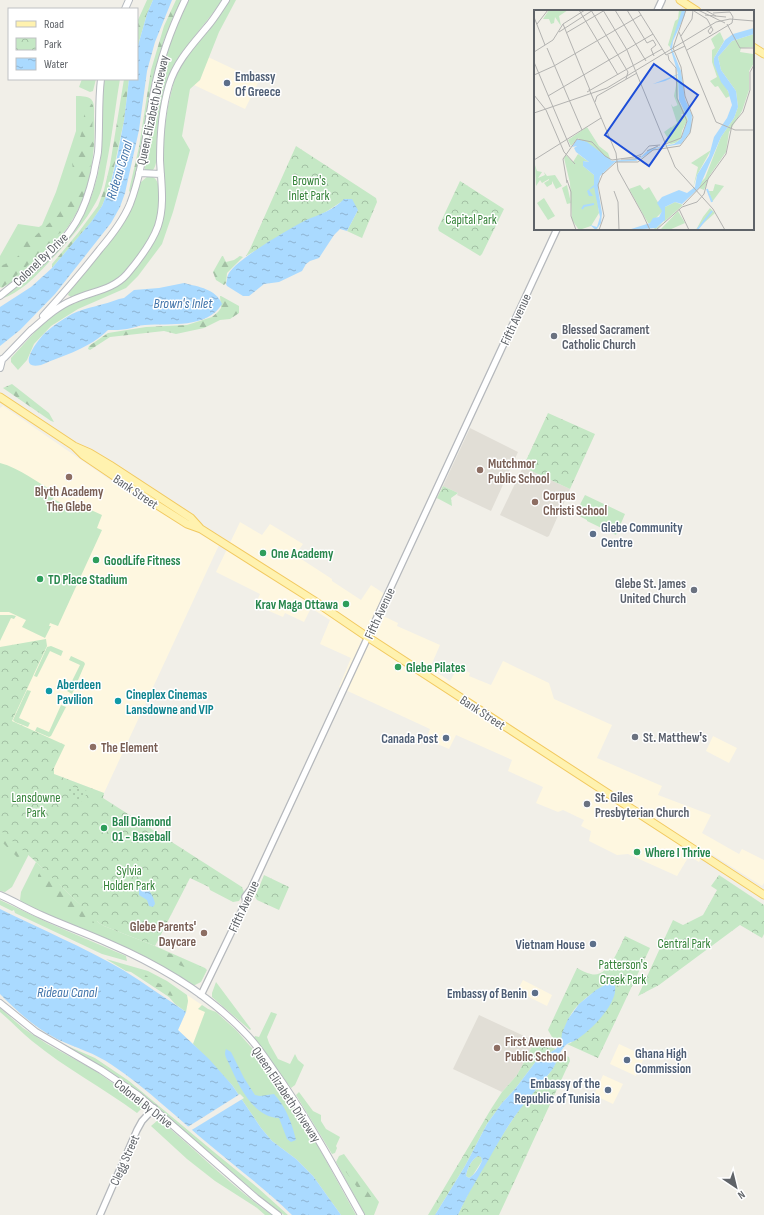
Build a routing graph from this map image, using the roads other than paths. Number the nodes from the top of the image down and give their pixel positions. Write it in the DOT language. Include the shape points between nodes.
graph roads {
  1 [pos="185,0"];
  2 [pos="226,0"];
  3 [pos="662,0"];
  4 [pos="680,0"];
  5 [pos="657,10"];
  6 [pos="695,10"];
  7 [pos="754,48"];
  8 [pos="764,54"];
  9 [pos="101,80"];
  10 [pos="139,173"];
  11 [pos="161,174"];
  12 [pos="557,230"];
  13 [pos="0,296"];
  14 [pos="29,332"];
  15 [pos="1,360"];
  16 [pos="0,368"];
  17 [pos="0,397"];
  18 [pos="368,637"];
  19 [pos="0,895"];
  20 [pos="764,895"];
  21 [pos="201,995"];
  22 [pos="0,1003"];
  23 [pos="154,1108"];
  24 [pos="100,1215"];
  25 [pos="278,1215"];
  26 [pos="361,1215"];
  1 -- 10 [label="main road, Queen Elizabeth Driveway" via="161,60"];
  2 -- 11 [label="main road, Queen Elizabeth Driveway" via="185,53 172,75 161,130"];
  3 -- 5 [label="street"];
  4 -- 6 [label="main road"];
  7 -- 8 [label="main road"];
  9 -- 13 [label="main road, Colonel By Drive" via="98,154 83,209 67,235 47,256"];
  10 -- 11 [label="main road"];
  10 -- 14 [label="main road, Queen Elizabeth Driveway" via="130,203 118,228"];
  11 -- 14 [label="main road, Queen Elizabeth Driveway" via="162,202 158,225 150,243 127,274 106,289 77,298 62,306"];
  12 -- 18 [label="street, Fifth Avenue"];
  14 -- 15 [label="main road, Queen Elizabeth Driveway"];
  15 -- 16 [label="main road, Queen Elizabeth Driveway"];
  17 -- 18 [label="main road, Bank Street" via="74,446 83,455 191,518 201,529"];
  18 -- 20 [label="main road, Bank Street"];
  18 -- 21 [label="street, Fifth Avenue"];
  19 -- 21 [label="main road, Queen Elizabeth Driveway" via="154,965"];
  21 -- 26 [label="main road, Queen Elizabeth Driveway" via="248,1036 266,1058 307,1121"];
  22 -- 23 [label="main road, Colonel By Drive" via="36,1032 101,1070"];
  23 -- 24 [label="street, Clegg Street" via="137,1130"];
  23 -- 25 [label="main road, Colonel By Drive" via="200,1151"];
}
